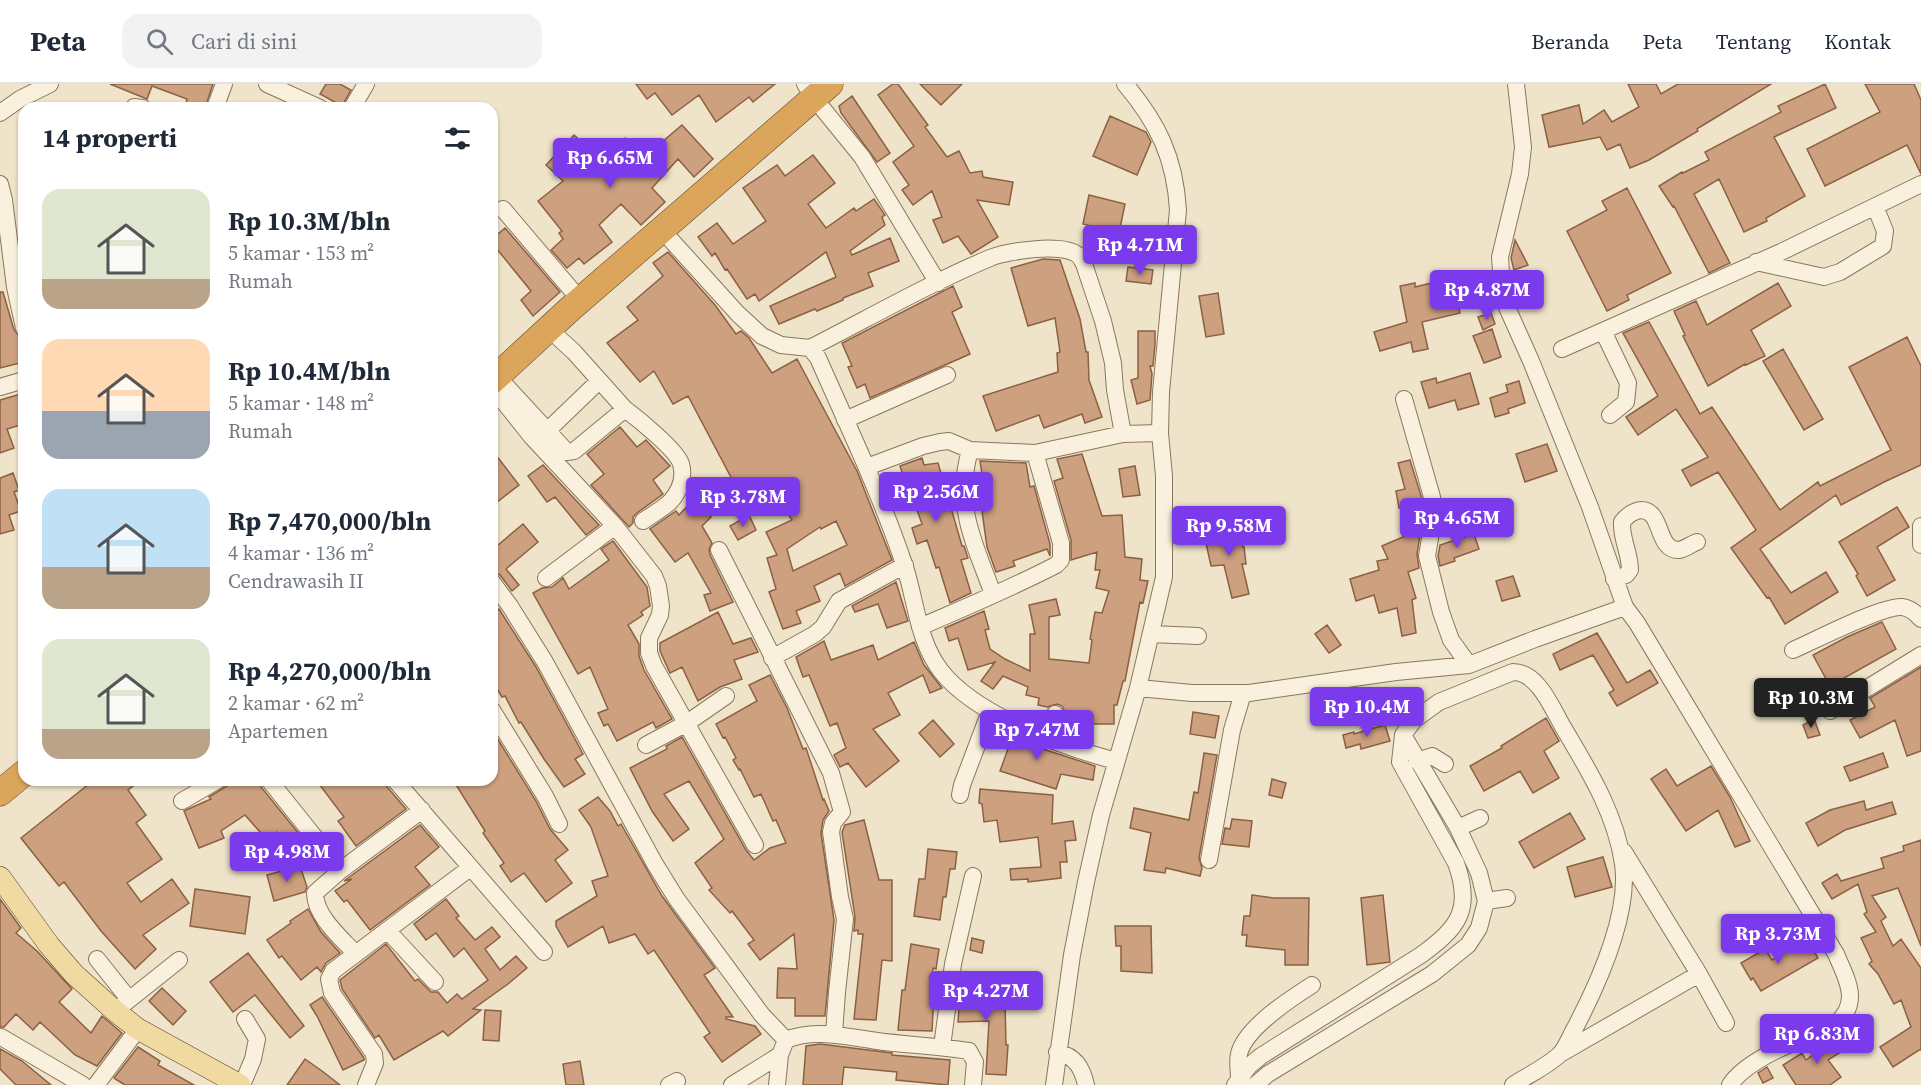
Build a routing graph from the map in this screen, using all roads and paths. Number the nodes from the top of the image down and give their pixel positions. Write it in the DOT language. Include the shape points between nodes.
graph roads {
  1 [pos="51,84"];
  2 [pos="224,84"];
  3 [pos="267,84"];
  4 [pos="366,84"];
  5 [pos="1125,84"];
  6 [pos="1516,84"];
  7 [pos="817,89"];
  8 [pos="217,102"];
  9 [pos="307,102"];
  10 [pos="356,102"];
  11 [pos="0,113"];
  12 [pos="0,184"];
  13 [pos="1921,184"];
  14 [pos="1875,206"];
  15 [pos="503,209"];
  16 [pos="662,230"];
  17 [pos="1756,262"];
  18 [pos="938,283"];
  19 [pos="18,301"];
  20 [pos="581,301"];
  21 [pos="549,328"];
  22 [pos="1603,332"];
  23 [pos="810,348"];
  24 [pos="1562,349"];
  25 [pos="947,375"];
  26 [pos="498,377"];
  27 [pos="599,381"];
  28 [pos="18,382"];
  29 [pos="498,385"];
  30 [pos="0,387"];
  31 [pos="498,387"];
  32 [pos="1404,399"];
  33 [pos="625,409"];
  34 [pos="1610,415"];
  35 [pos="845,420"];
  36 [pos="547,431"];
  37 [pos="1160,433"];
  38 [pos="1123,434"];
  39 [pos="970,450"];
  40 [pos="1035,453"];
  41 [pos="867,466"];
  42 [pos="643,521"];
  43 [pos="615,526"];
  44 [pos="1921,526"];
  45 [pos="1696,542"];
  46 [pos="1921,545"];
  47 [pos="718,550"];
  48 [pos="905,565"];
  49 [pos="546,578"];
  50 [pos="1614,579"];
  51 [pos="498,590"];
  52 [pos="993,594"];
  53 [pos="1625,607"];
  54 [pos="1921,619"];
  55 [pos="920,627"];
  56 [pos="1151,634"];
  57 [pos="1198,636"];
  58 [pos="1793,650"];
  59 [pos="1921,655"];
  60 [pos="772,658"];
  61 [pos="1469,665"];
  62 [pos="1138,688"];
  63 [pos="1243,693"];
  64 [pos="726,696"];
  65 [pos="990,711"];
  66 [pos="1830,711"];
  67 [pos="1055,714"];
  68 [pos="498,720"];
  69 [pos="687,723"];
  70 [pos="1403,735"];
  71 [pos="1049,740"];
  72 [pos="646,745"];
  73 [pos="1417,761"];
  74 [pos="1116,762"];
  75 [pos="1445,764"];
  76 [pos="18,778"];
  77 [pos="208,786"];
  78 [pos="273,786"];
  79 [pos="401,786"];
  80 [pos="0,793"];
  81 [pos="960,795"];
  82 [pos="182,801"];
  83 [pos="423,810"];
  84 [pos="1480,819"];
  85 [pos="559,824"];
  86 [pos="1458,828"];
  87 [pos="1619,844"];
  88 [pos="755,845"];
  89 [pos="1209,860"];
  90 [pos="470,868"];
  91 [pos="341,870"];
  92 [pos="1479,873"];
  93 [pos="973,876"];
  94 [pos="0,878"];
  95 [pos="1462,879"];
  96 [pos="1507,898"];
  97 [pos="1486,901"];
  98 [pos="387,930"];
  99 [pos="544,952"];
  100 [pos="356,954"];
  101 [pos="1422,955"];
  102 [pos="96,959"];
  103 [pos="179,960"];
  104 [pos="1432,974"];
  105 [pos="1700,974"];
  106 [pos="435,982"];
  107 [pos="1312,985"];
  108 [pos="122,1005"];
  109 [pos="1584,1011"];
  110 [pos="245,1018"];
  111 [pos="1726,1023"];
  112 [pos="138,1029"];
  113 [pos="1600,1033"];
  114 [pos="834,1034"];
  115 [pos="1,1037"];
  116 [pos="942,1047"];
  117 [pos="783,1048"];
  118 [pos="1057,1052"];
  119 [pos="1560,1054"];
  120 [pos="1240,1083"];
  121 [pos="83,1085"];
  122 [pos="96,1085"];
  123 [pos="241,1085"];
  124 [pos="366,1085"];
  125 [pos="732,1085"];
  126 [pos="777,1085"];
  127 [pos="974,1085"];
  128 [pos="1054,1085"];
  129 [pos="1086,1085"];
  130 [pos="1255,1085"];
  131 [pos="1513,1085"];
  132 [pos="1730,1085"];
  1 -- 11 [label="street"];
  2 -- 8 [label="street"];
  3 -- 9 [label="street"];
  4 -- 10 [label="street"];
  5 -- 37 [label="street" via="1158,129 1177,186"];
  6 -- 50 [label="street" via="1523,147 1500,257 1502,287 1590,507"];
  7 -- 16 [label="highway"];
  7 -- 18 [label="street"];
  12 -- 19 [label="street"];
  13 -- 14 [label="street"];
  14 -- 17 [label="street"];
  14 -- 17 [label="street" via="1885,231 1883,246 1840,272 1824,277"];
  15 -- 20 [label="street"];
  16 -- 20 [label="highway"];
  16 -- 23 [label="street" via="762,336 781,345"];
  17 -- 22 [label="street"];
  18 -- 23 [label="street"];
  18 -- 38 [label="street" via="1023,249 1068,250 1079,256 1103,321"];
  20 -- 21 [label="highway"];
  21 -- 26 [label="highway"];
  21 -- 27 [label="street"];
  22 -- 24 [label="street"];
  22 -- 34 [label="street" via="1628,383 1626,402"];
  23 -- 35 [label="street"];
  25 -- 35 [label="street"];
  27 -- 33 [label="street"];
  27 -- 36 [label="street"];
  28 -- 30 [label="street"];
  29 -- 36 [label="street"];
  31 -- 43 [label="street" via="531,436"];
  32 -- 61 [label="street" via="1432,497 1434,515 1427,556 1451,640"];
  33 -- 36 [label="street" via="572,453"];
  33 -- 42 [label="street" via="648,426 681,462 680,488 670,502"];
  35 -- 41 [label="street"];
  37 -- 38 [label="street"];
  37 -- 56 [label="street" via="1164,577"];
  38 -- 40 [label="street"];
  39 -- 40 [label="street"];
  39 -- 41 [label="street" via="949,441 940,442"];
  39 -- 52 [label="street" via="965,469 965,513"];
  40 -- 52 [label="street" via="1063,556 1050,568"];
  41 -- 48 [label="street"];
  43 -- 49 [label="street"];
  43 -- 69 [label="street" via="648,566 658,586 660,615 649,638 649,653"];
  44 -- 46 [label="street"];
  45 -- 50 [label="street" via="1681,550 1674,549 1659,533 1649,512 1630,513 1622,522 1622,530 1630,570"];
  47 -- 60 [label="street"];
  48 -- 55 [label="street"];
  48 -- 60 [label="street" via="839,601 815,634"];
  50 -- 53 [label="street"];
  51 -- 117 [label="street" via="544,662 676,898"];
  52 -- 55 [label="street"];
  53 -- 61 [label="street"];
  53 -- 132 [label="street" via="1836,954 1850,994 1851,1006 1836,1024 1756,1061"];
  54 -- 58 [label="street" via="1912,610 1901,607 1884,610"];
  55 -- 65 [label="street" via="940,670"];
  56 -- 57 [label="street"];
  56 -- 62 [label="street"];
  59 -- 66 [label="street"];
  60 -- 114 [label="street" via="831,773 842,812 832,823 831,832 845,919"];
  61 -- 63 [label="street"];
  62 -- 63 [label="street"];
  62 -- 74 [label="street"];
  63 -- 89 [label="street" via="1232,730"];
  64 -- 69 [label="street"];
  65 -- 71 [label="street"];
  65 -- 81 [label="street"];
  67 -- 71 [label="street"];
  68 -- 85 [label="street"];
  69 -- 72 [label="street"];
  69 -- 88 [label="street"];
  70 -- 73 [label="street"];
  70 -- 87 [label="street" via="1414,720 1439,702 1521,672 1544,694 1577,750 1603,800"];
  70 -- 95 [label="street" via="1400,762"];
  71 -- 74 [label="street"];
  73 -- 75 [label="street" via="1432,756"];
  73 -- 86 [label="street"];
  74 -- 118 [label="street" via="1086,882"];
  76 -- 80 [label="highway"];
  77 -- 82 [label="street"];
  78 -- 91 [label="street"];
  79 -- 83 [label="street"];
  83 -- 90 [label="street"];
  83 -- 91 [label="street"];
  84 -- 86 [label="street"];
  86 -- 92 [label="street"];
  87 -- 105 [label="street"];
  87 -- 109 [label="street" via="1623,887 1616,925 1599,980"];
  90 -- 98 [label="street"];
  90 -- 99 [label="street"];
  91 -- 100 [label="street" via="315,892 315,902"];
  92 -- 95 [label="street"];
  92 -- 97 [label="street"];
  93 -- 116 [label="street" via="953,964"];
  94 -- 108 [label="main road" via="74,974"];
  95 -- 101 [label="street" via="1462,904 1453,929"];
  96 -- 97 [label="street"];
  97 -- 104 [label="street" via="1479,928 1468,945"];
  98 -- 100 [label="street"];
  98 -- 106 [label="street"];
  100 -- 124 [label="street" via="337,966 329,979 332,993 374,1054 375,1063"];
  101 -- 104 [label="street"];
  101 -- 120 [label="street" via="1272,1048 1249,1066"];
  102 -- 108 [label="street"];
  103 -- 108 [label="street"];
  104 -- 130 [label="street"];
  105 -- 111 [label="street"];
  105 -- 113 [label="street"];
  107 -- 120 [label="street" via="1285,1002 1242,1044 1238,1056"];
  108 -- 112 [label="main road"];
  109 -- 113 [label="street"];
  109 -- 119 [label="street"];
  110 -- 123 [label="street" via="257,1039"];
  112 -- 122 [label="street"];
  112 -- 123 [label="main road"];
  113 -- 119 [label="street"];
  114 -- 116 [label="street"];
  114 -- 117 [label="street" via="798,1036"];
  115 -- 121 [label="street"];
  116 -- 127 [label="street" via="969,1051 975,1062"];
  117 -- 125 [label="street"];
  117 -- 126 [label="street"];
  118 -- 128 [label="street"];
  118 -- 129 [label="street" via="1068,1054 1081,1067"];
  119 -- 131 [label="street"];
}
